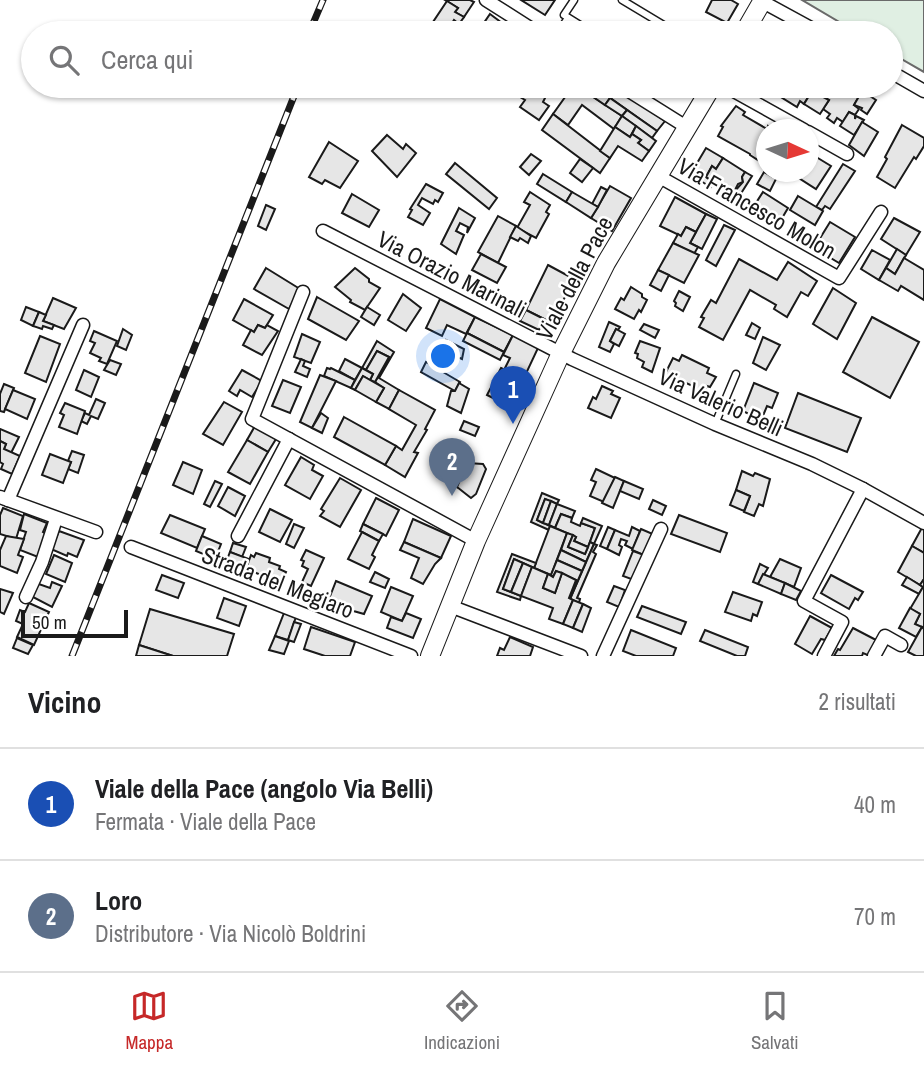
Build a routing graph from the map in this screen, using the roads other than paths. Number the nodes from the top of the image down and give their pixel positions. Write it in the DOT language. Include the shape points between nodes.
graph roads {
  1 [pos="486,0"];
  2 [pos="574,0"];
  3 [pos="622,0"];
  4 [pos="763,1"];
  5 [pos="568,18"];
  6 [pos="519,21"];
  7 [pos="566,21"];
  8 [pos="573,21"];
  9 [pos="658,21"];
  10 [pos="751,21"];
  11 [pos="799,21"];
  12 [pos="903,79"];
  13 [pos="924,91"];
  14 [pos="642,98"];
  15 [pos="705,98"];
  16 [pos="747,98"];
  17 [pos="784,119"];
  18 [pos="688,128"];
  19 [pos="819,138"];
  20 [pos="847,154"];
  21 [pos="658,176"];
  22 [pos="881,212"];
  23 [pos="323,231"];
  24 [pos="303,292"];
  25 [pos="83,325"];
  26 [pos="561,354"];
  27 [pos="736,374"];
  28 [pos="715,424"];
  29 [pos="289,439"];
  30 [pos="863,489"];
  31 [pos="4,499"];
  32 [pos="56,519"];
  33 [pos="924,523"];
  34 [pos="661,529"];
  35 [pos="96,533"];
  36 [pos="238,536"];
  37 [pos="477,541"];
  38 [pos="131,547"];
  39 [pos="26,597"];
  40 [pos="450,606"];
  41 [pos="901,645"];
  42 [pos="411,656"];
  43 [pos="430,656"];
  44 [pos="581,656"];
  45 [pos="603,656"];
  46 [pos="824,656"];
  47 [pos="874,656"];
  1 -- 6 [label="street"];
  2 -- 5 [label="lane"];
  3 -- 9 [label="lane"];
  4 -- 10 [label="main road"];
  4 -- 11 [label="street"];
  5 -- 7 [label="lane"];
  5 -- 8 [label="lane"];
  12 -- 13 [label="street"];
  14 -- 18 [label="street"];
  15 -- 18 [label="main road, Viale della Pace"];
  16 -- 17 [label="street"];
  18 -- 21 [label="main road, Viale della Pace"];
  19 -- 20 [label="street"];
  21 -- 22 [label="street, Via Francesco Molon" via="839,278"];
  21 -- 26 [label="main road, Viale della Pace" via="606,263"];
  23 -- 26 [label="street, Via Orazio Marinali"];
  24 -- 29 [label="street" via="252,419"];
  25 -- 31 [label="street"];
  26 -- 28 [label="street, Via Valerio Belli"];
  26 -- 37 [label="main road, Viale della Pace"];
  27 -- 28 [label="lane"];
  28 -- 30 [label="street, Via Valerio Belli"];
  29 -- 36 [label="street"];
  29 -- 37 [label="street"];
  30 -- 33 [label="street, Via Valerio Belli"];
  30 -- 46 [label="street" via="804,601 842,622"];
  31 -- 32 [label="street"];
  32 -- 35 [label="street"];
  32 -- 39 [label="street"];
  34 -- 45 [label="street"];
  37 -- 40 [label="main road, Viale della Pace"];
  38 -- 42 [label="street, Strada del Megiaro"];
  40 -- 43 [label="main road, Viale della Pace"];
  40 -- 44 [label="street"];
  41 -- 47 [label="street" via="885,636"];
}
